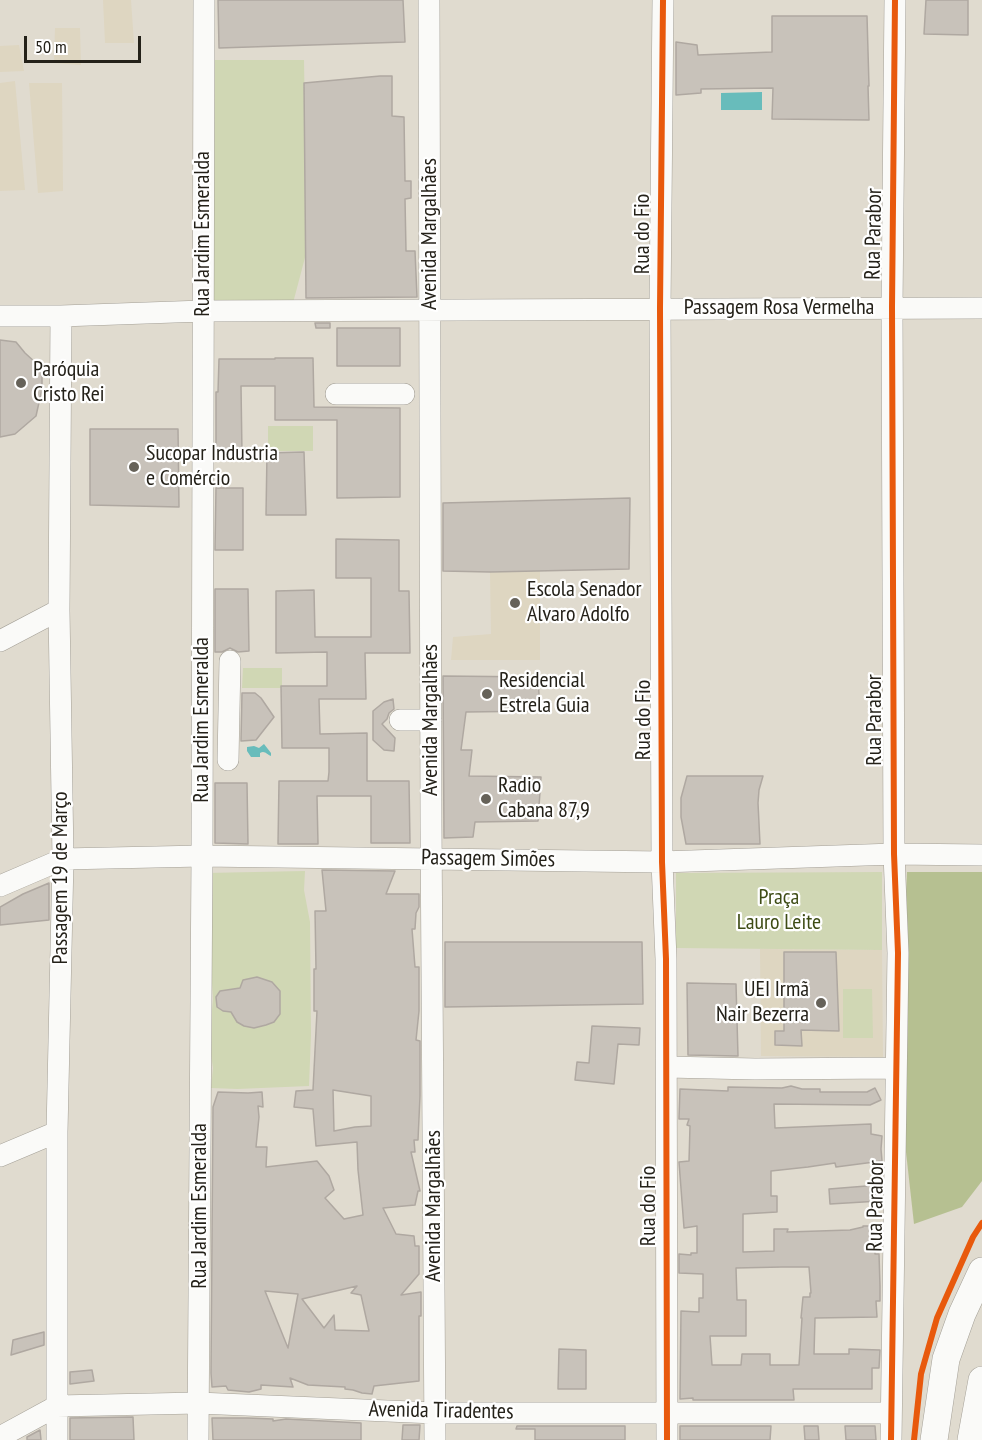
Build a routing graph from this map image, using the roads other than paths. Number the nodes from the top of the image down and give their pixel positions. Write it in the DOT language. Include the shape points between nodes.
graph roads {
  1 [pos="204,0"];
  2 [pos="429,0"];
  3 [pos="663,0"];
  4 [pos="895,0"];
  5 [pos="892,307"];
  6 [pos="660,308"];
  7 [pos="982,308"];
  8 [pos="203,311"];
  9 [pos="430,311"];
  10 [pos="0,316"];
  11 [pos="61,316"];
  12 [pos="336,393"];
  13 [pos="404,394"];
  14 [pos="59,610"];
  15 [pos="0,641"];
  16 [pos="230,661"];
  17 [pos="400,720"];
  18 [pos="431,720"];
  19 [pos="228,760"];
  20 [pos="894,854"];
  21 [pos="982,855"];
  22 [pos="202,856"];
  23 [pos="431,858"];
  24 [pos="63,859"];
  25 [pos="662,862"];
  26 [pos="0,886"];
  27 [pos="667,1067"];
  28 [pos="896,1068"];
  29 [pos="57,1132"];
  30 [pos="0,1156"];
  31 [pos="982,1271"];
  32 [pos="982,1380"];
  33 [pos="198,1403"];
  34 [pos="57,1406"];
  35 [pos="435,1413"];
  36 [pos="667,1413"];
  37 [pos="890,1413"];
  38 [pos="0,1437"];
  39 [pos="57,1440"];
  40 [pos="198,1440"];
  41 [pos="435,1440"];
  42 [pos="667,1440"];
  43 [pos="891,1440"];
  44 [pos="934,1440"];
  45 [pos="970,1440"];
  1 -- 8 [label="street, Rua Jardim Esmeralda"];
  2 -- 9 [label="street, Avenida Margalhães"];
  3 -- 6 [label="street, Rua do Fio"];
  4 -- 5 [label="street, Rua Parabor"];
  5 -- 6 [label="street, Passagem Rosa Vermelha"];
  5 -- 7 [label="street, Passagem Rosa Vermelha"];
  5 -- 20 [label="street, Rua Parabor"];
  6 -- 9 [label="street, Passagem Rosa Vermelha"];
  6 -- 25 [label="street, Rua do Fio"];
  8 -- 9 [label="street, Passagem Rosa Vermelha"];
  8 -- 11 [label="street, Passagem Rosa Vermelha"];
  8 -- 22 [label="street, Rua Jardim Esmeralda"];
  9 -- 18 [label="street, Avenida Margalhães"];
  10 -- 11 [label="street, Passagem Rosa Vermelha"];
  11 -- 14 [label="street, Passagem 19 de Março"];
  12 -- 13 [label="street"];
  14 -- 15 [label="street"];
  14 -- 24 [label="street, Passagem 19 de Março"];
  16 -- 19 [label="street"];
  17 -- 18 [label="street"];
  18 -- 23 [label="street, Avenida Margalhães"];
  20 -- 21 [label="street, Passagem Simões"];
  20 -- 25 [label="street, Passagem Simões"];
  20 -- 28 [label="street, Rua Parabor" via="898,953"];
  22 -- 23 [label="street, Passagem Simões"];
  22 -- 24 [label="street, Passagem Simões"];
  22 -- 33 [label="street, Rua Jardim Esmeralda"];
  23 -- 25 [label="street, Passagem Simões"];
  23 -- 35 [label="street, Avenida Margalhães"];
  24 -- 26 [label="street, Passagem Simões"];
  24 -- 29 [label="street, Passagem 19 de Março"];
  25 -- 27 [label="street, Rua do Fio"];
  27 -- 28 [label="street"];
  27 -- 36 [label="street, Rua do Fio"];
  28 -- 37 [label="street, Rua Parabor"];
  29 -- 30 [label="street"];
  29 -- 34 [label="street, Passagem 19 de Março"];
  31 -- 44 [label="main road" via="946,1359"];
  32 -- 45 [label="main road"];
  33 -- 34 [label="street, Avenida Tiradentes"];
  33 -- 35 [label="street, Avenida Tiradentes"];
  33 -- 40 [label="street, Rua Jardim Esmeralda"];
  34 -- 38 [label="street, Avenida Tiradentes"];
  34 -- 39 [label="street, Passagem 19 de Março"];
  35 -- 36 [label="street, Avenida Tiradentes"];
  35 -- 41 [label="street, Avenida Margalhães"];
  36 -- 37 [label="street, Avenida Tiradentes"];
  36 -- 42 [label="street, Rua do Fio"];
  37 -- 43 [label="street, Rua Parabor"];
}
